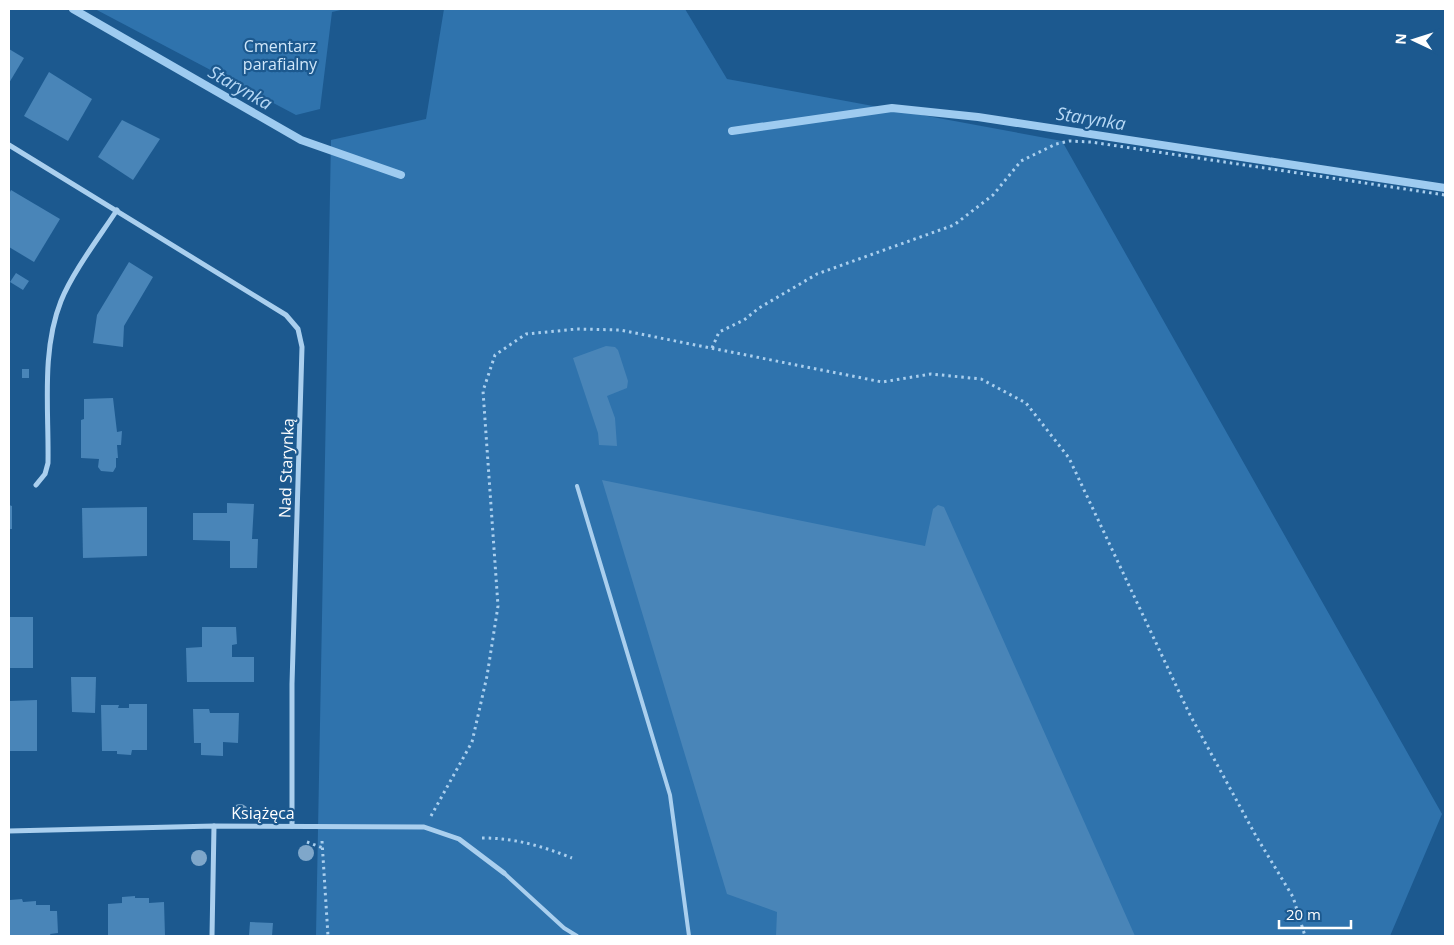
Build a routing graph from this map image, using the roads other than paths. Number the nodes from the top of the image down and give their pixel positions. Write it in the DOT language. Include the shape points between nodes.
graph roads {
  1 [pos="9,145"];
  2 [pos="117,210"];
  3 [pos="36,484"];
  4 [pos="577,486"];
  5 [pos="214,826"];
  6 [pos="292,826"];
  7 [pos="9,831"];
  8 [pos="504,872"];
  9 [pos="212,936"];
  10 [pos="578,936"];
  11 [pos="688,936"];
  1 -- 2 [label="street, Nad Starynką"];
  2 -- 3 [label="street" via="66,292 57,313 48,374 48,463 45,474"];
  2 -- 6 [label="street, Nad Starynką" via="286,315 298,329 302,347 292,684"];
  4 -- 11 [label="lane" via="670,795"];
  5 -- 6 [label="street, Książęca"];
  5 -- 7 [label="street, Książęca"];
  5 -- 9 [label="street"];
  6 -- 8 [label="street, Książęca" via="424,827 459,839"];
  8 -- 10 [label="lane" via="564,928"];
}
